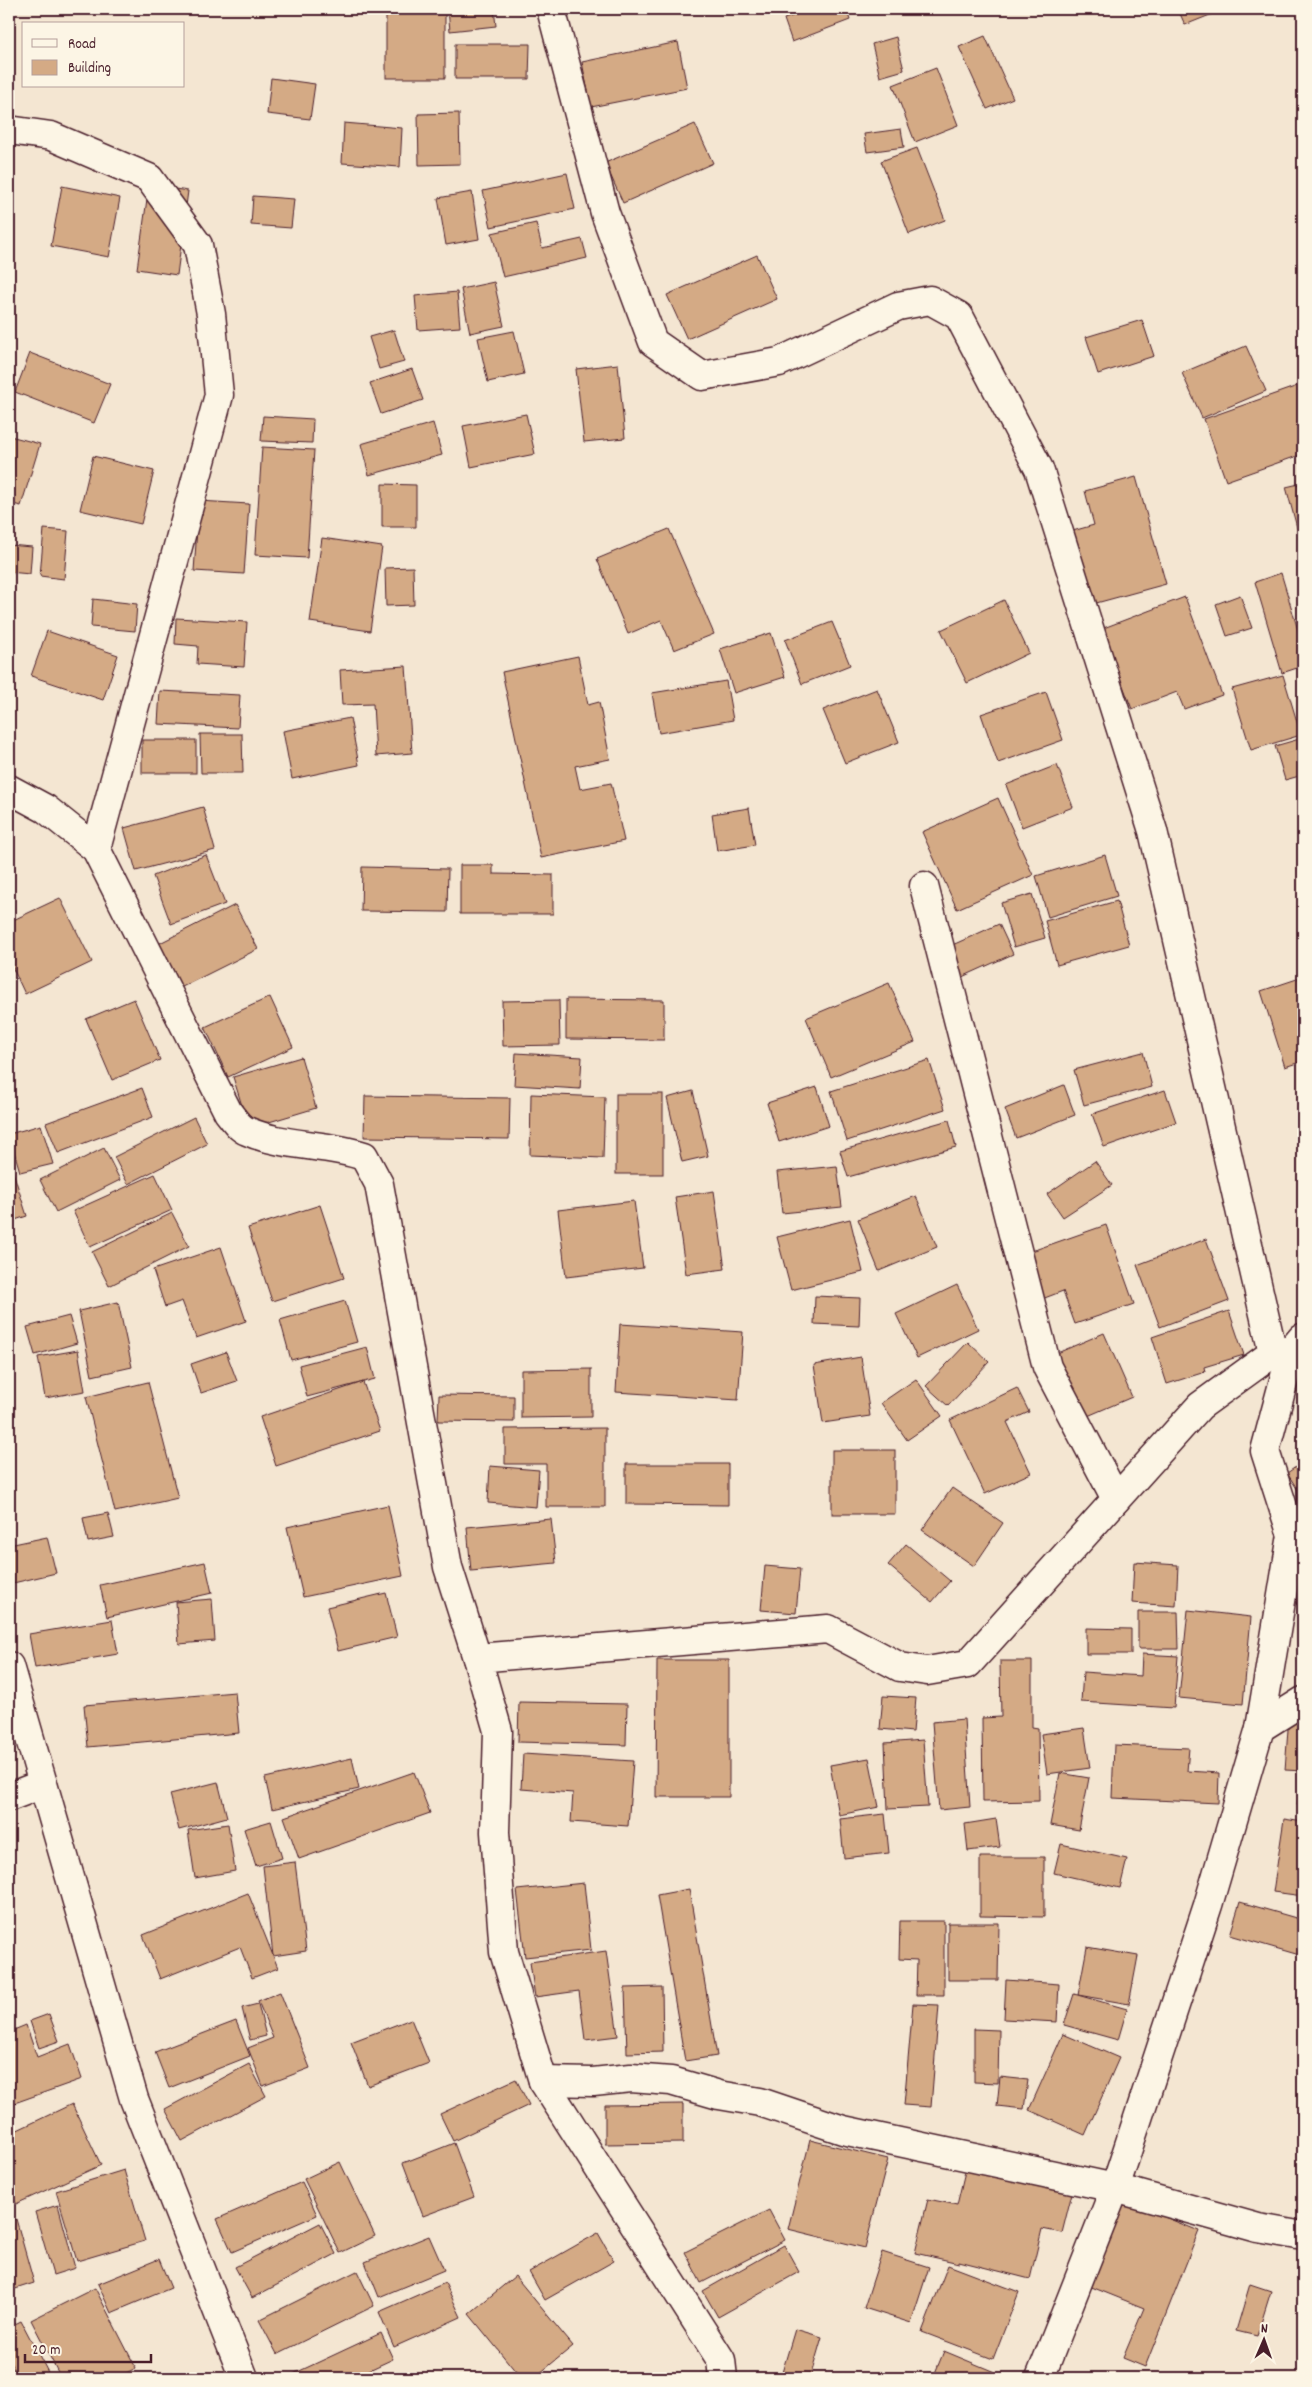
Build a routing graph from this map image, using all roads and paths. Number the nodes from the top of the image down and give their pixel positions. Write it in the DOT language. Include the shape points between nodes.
graph roads {
  1 [pos="551,9"];
  2 [pos="9,130"];
  3 [pos="9,789"];
  4 [pos="96,849"];
  5 [pos="924,886"];
  6 [pos="1289,1347"];
  7 [pos="1116,1499"];
  8 [pos="477,1658"];
  9 [pos="9,1666"];
  10 [pos="1303,1701"];
  11 [pos="1260,1728"];
  12 [pos="43,1784"];
  13 [pos="9,1798"];
  14 [pos="543,2081"];
  15 [pos="1115,2188"];
  16 [pos="1303,2236"];
  17 [pos="244,2378"];
  18 [pos="723,2378"];
  19 [pos="1040,2378"];
  1 -- 6 [label="street" via="605,213 653,342 702,376 779,362 898,306 930,300 959,316 1039,469 1153,831"];
  2 -- 4 [label="street" via="51,136 149,178 198,245 211,314 219,395"];
  3 -- 4 [label="street" via="46,809"];
  4 -- 8 [label="street" via="228,1112 245,1130 276,1140 342,1149 364,1156 379,1184 448,1568"];
  5 -- 7 [label="street" via="1047,1368"];
  6 -- 7 [label="street" via="1200,1406"];
  6 -- 11 [label="street" via="1265,1451 1292,1535"];
  7 -- 8 [label="street" via="968,1664 927,1671 900,1667 828,1629"];
  8 -- 14 [label="street" via="498,1731 495,1832 504,1952"];
  9 -- 12 [label="street"];
  10 -- 11 [label="street"];
  11 -- 15 [label="street" via="1208,1905"];
  12 -- 13 [label="street"];
  12 -- 17 [label="street" via="134,2099"];
  14 -- 15 [label="street" via="593,2082 631,2078 672,2081 719,2095 760,2102 843,2130"];
  14 -- 18 [label="street" via="721,2360"];
  15 -- 16 [label="street" via="1258,2228"];
  15 -- 19 [label="street"];
}
